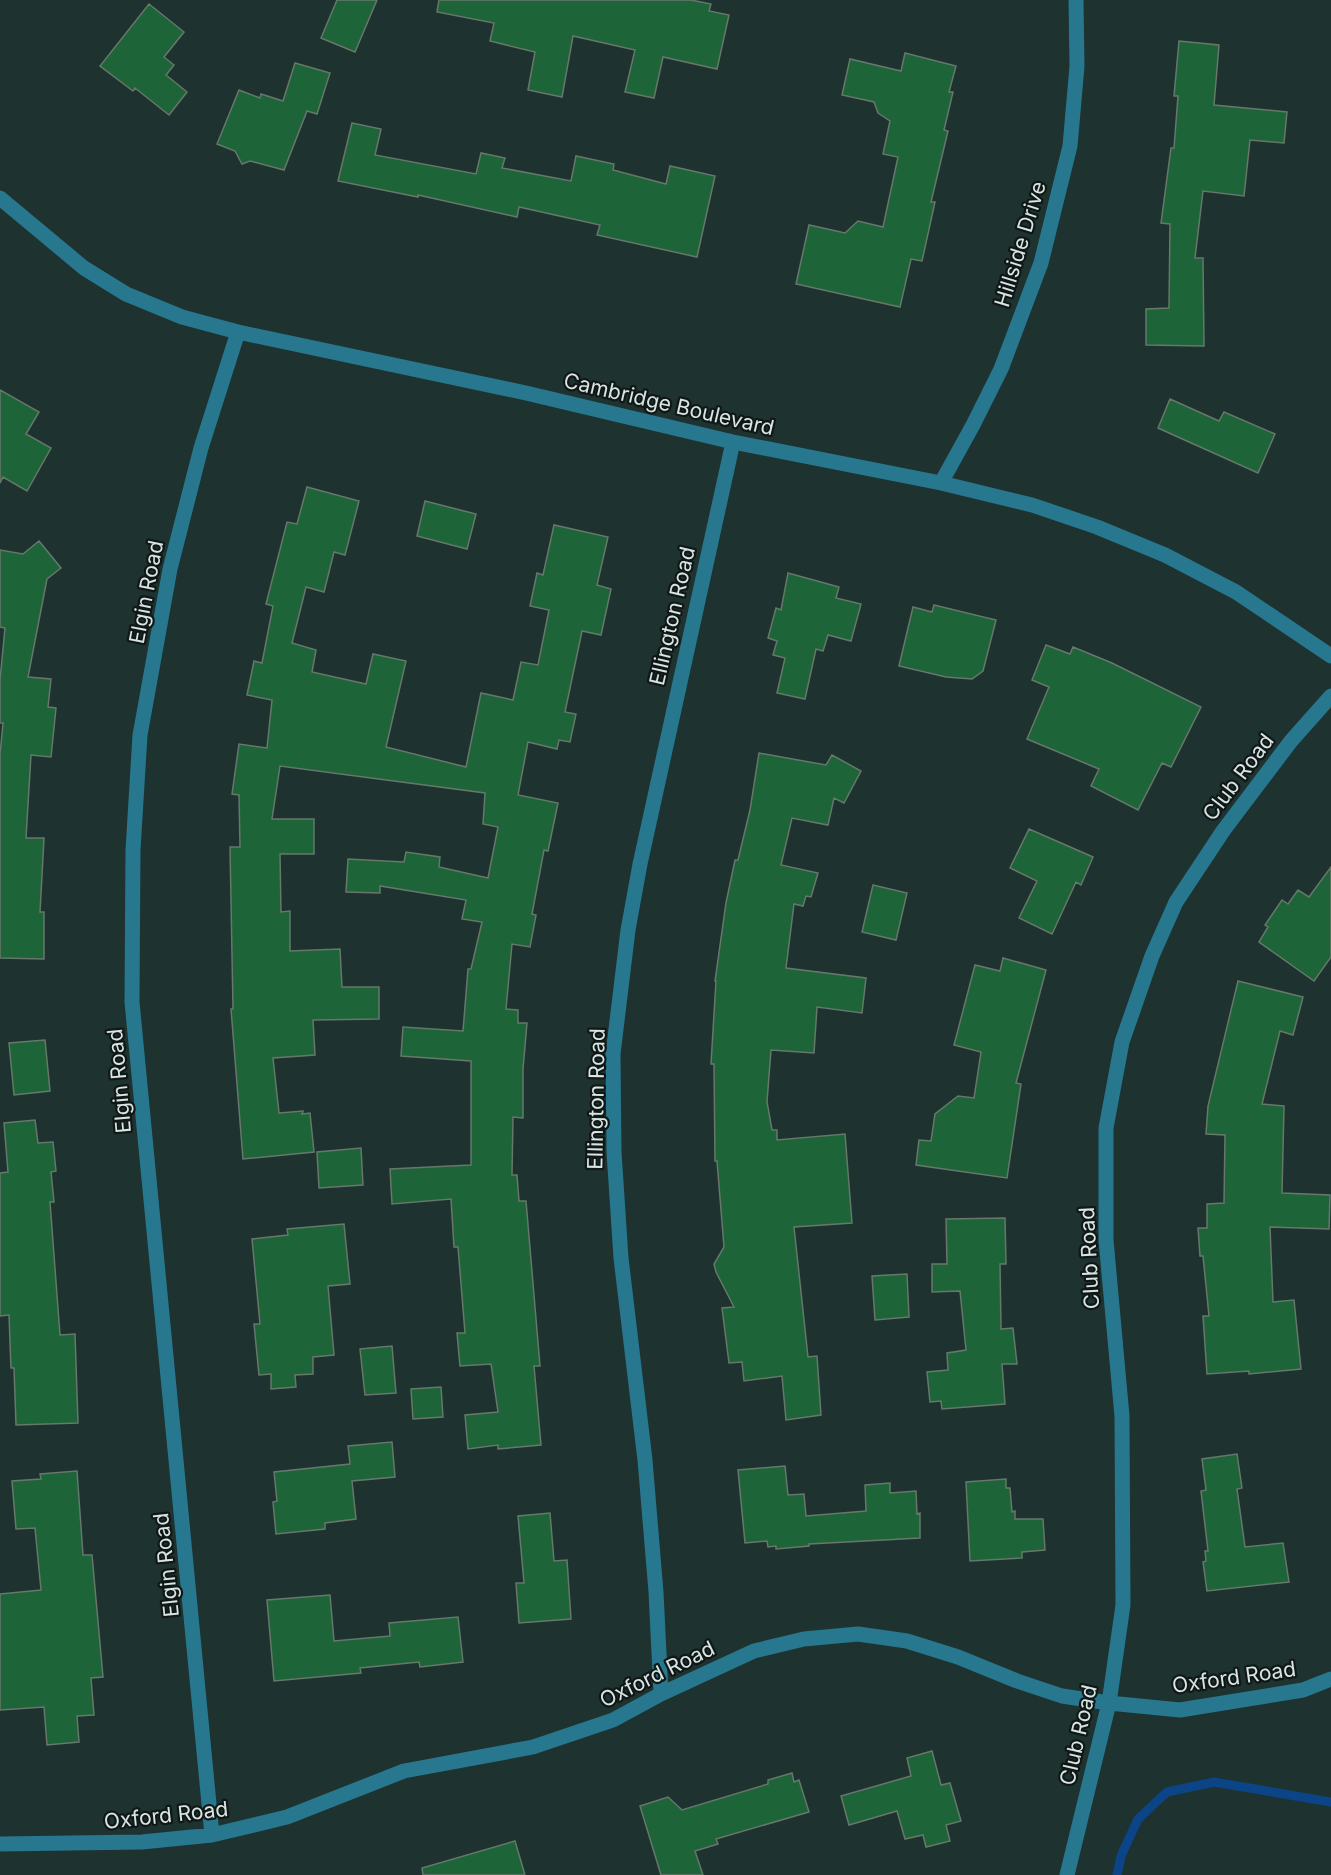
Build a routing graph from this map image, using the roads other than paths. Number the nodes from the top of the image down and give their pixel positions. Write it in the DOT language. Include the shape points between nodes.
graph roads {
  1 [pos="1076,0"];
  2 [pos="0,198"];
  3 [pos="238,332"];
  4 [pos="733,442"];
  5 [pos="941,483"];
  6 [pos="1331,656"];
  7 [pos="1331,696"];
  8 [pos="1331,1679"];
  9 [pos="661,1694"];
  10 [pos="1109,1703"];
  11 [pos="212,1835"];
  12 [pos="0,1844"];
  13 [pos="1067,1875"];
  1 -- 5 [label="street, Hillside Drive" via="1077,66 1070,146 1041,263 1001,369"];
  2 -- 3 [label="street, Cambridge Boulevard" via="84,268 126,294 182,317"];
  3 -- 4 [label="street, Cambridge Boulevard"];
  3 -- 11 [label="street, Elgin Road" via="201,448 170,568 140,735 133,850 132,1002"];
  4 -- 5 [label="street, Cambridge Boulevard"];
  4 -- 9 [label="street, Ellington Road" via="640,864 613,1054 621,1258 646,1471"];
  5 -- 6 [label="street, Cambridge Boulevard" via="1032,505 1166,555 1236,592"];
  7 -- 10 [label="street, Club Road" via="1291,741 1223,831 1176,903 1152,956 1122,1042 1106,1128 1106,1240 1122,1416 1123,1605"];
  8 -- 10 [label="street, Oxford Road" via="1303,1690 1180,1710"];
  9 -- 10 [label="street, Oxford Road" via="754,1651 804,1639 858,1634 907,1641 1062,1696"];
  9 -- 11 [label="street, Oxford Road" via="613,1720 533,1747 404,1771 287,1817"];
  10 -- 13 [label="street, Club Road"];
  11 -- 12 [label="street, Oxford Road" via="142,1842"];
}
